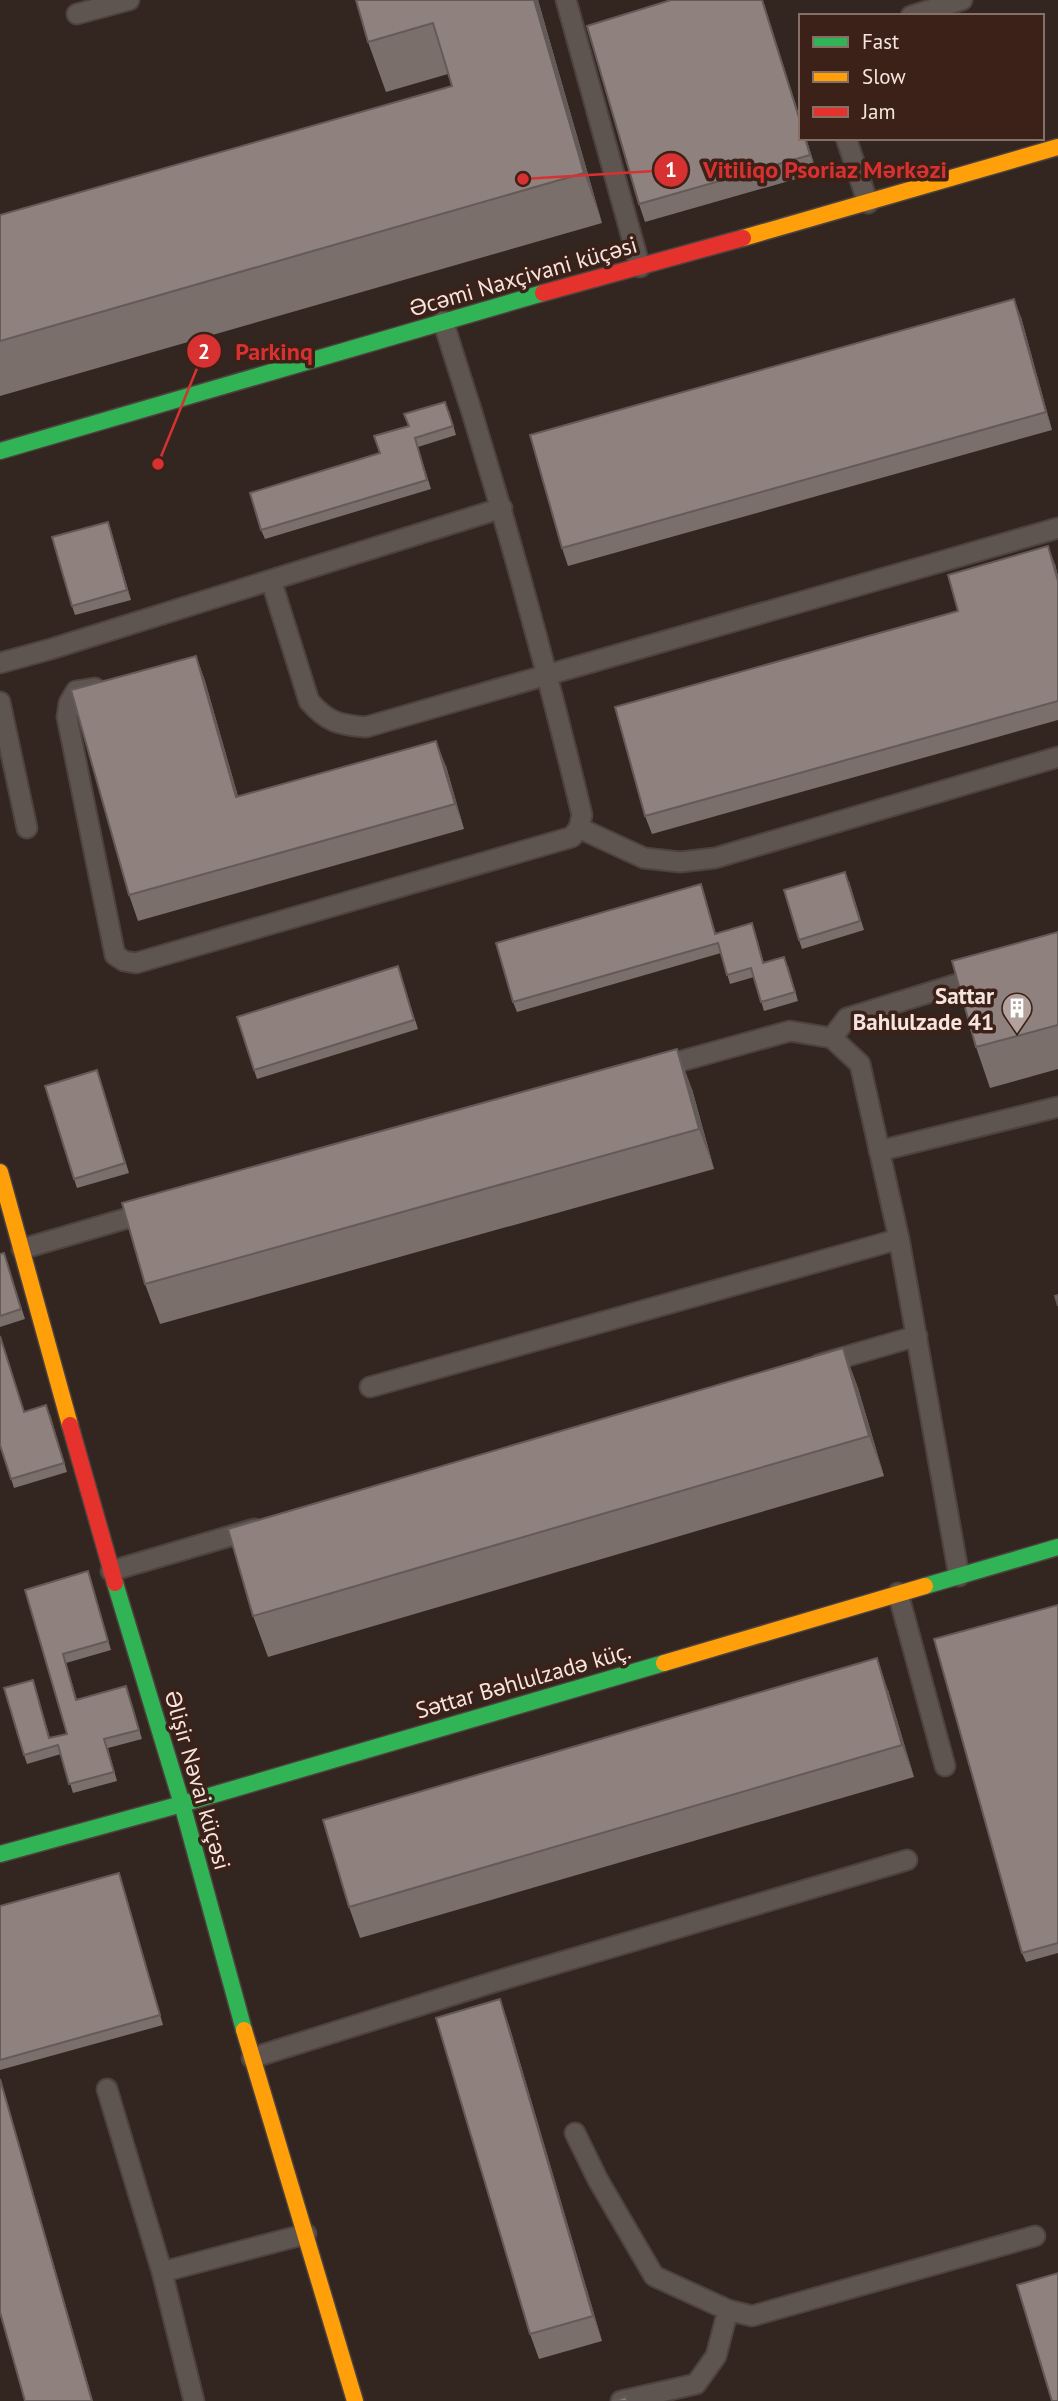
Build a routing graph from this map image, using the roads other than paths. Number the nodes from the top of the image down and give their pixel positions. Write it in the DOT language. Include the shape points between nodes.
graph roads {
  1 [pos="129,0"];
  2 [pos="566,0"];
  3 [pos="962,0"];
  4 [pos="77,14"];
  5 [pos="917,14"];
  6 [pos="847,140"];
  7 [pos="1058,147"];
  8 [pos="869,203"];
  9 [pos="640,267"];
  10 [pos="443,321"];
  11 [pos="0,451"];
  12 [pos="502,508"];
  13 [pos="1058,528"];
  14 [pos="271,580"];
  15 [pos="0,663"];
  16 [pos="548,676"];
  17 [pos="117,683"];
  18 [pos="0,702"];
  19 [pos="1058,757"];
  20 [pos="27,828"];
  21 [pos="579,828"];
  22 [pos="997,972"];
  23 [pos="832,1038"];
  24 [pos="632,1075"];
  25 [pos="1058,1107"];
  26 [pos="879,1151"];
  27 [pos="0,1172"];
  28 [pos="167,1207"];
  29 [pos="899,1239"];
  30 [pos="22,1249"];
  31 [pos="917,1336"];
  32 [pos="796,1371"];
  33 [pos="370,1387"];
  34 [pos="272,1524"];
  35 [pos="1058,1548"];
  36 [pos="111,1571"];
  37 [pos="959,1576"];
  38 [pos="898,1593"];
  39 [pos="945,1766"];
  40 [pos="182,1804"];
  41 [pos="0,1854"];
  42 [pos="907,1860"];
  43 [pos="252,2059"];
  44 [pos="107,2089"];
  45 [pos="575,2133"];
  46 [pos="306,2234"];
  47 [pos="1035,2236"];
  48 [pos="162,2272"];
  49 [pos="728,2310"];
  50 [pos="194,2401"];
  51 [pos="355,2401"];
  52 [pos="621,2401"];
  1 -- 4 [label="lane"];
  2 -- 9 [label="lane"];
  3 -- 5 [label="lane"];
  6 -- 8 [label="lane"];
  7 -- 8 [label="street, Əcəmi Naxçivani küçəsi"];
  8 -- 9 [label="street, Əcəmi Naxçivani küçəsi"];
  9 -- 10 [label="street, Əcəmi Naxçivani küçəsi"];
  10 -- 11 [label="street, Əcəmi Naxçivani küçəsi"];
  10 -- 12 [label="lane"];
  12 -- 14 [label="lane"];
  12 -- 16 [label="lane"];
  13 -- 16 [label="lane"];
  14 -- 15 [label="lane"];
  14 -- 16 [label="lane" via="309,701 321,715 342,725 366,727"];
  16 -- 21 [label="lane" via="582,815"];
  17 -- 21 [label="lane" via="76,691 67,717 115,955 124,961 136,963 572,837"];
  18 -- 20 [label="lane"];
  19 -- 21 [label="lane" via="715,858 680,862 644,858"];
  22 -- 23 [label="lane" via="847,1018"];
  23 -- 24 [label="lane" via="790,1031"];
  23 -- 26 [label="lane" via="860,1064"];
  25 -- 26 [label="lane"];
  26 -- 29 [label="lane"];
  27 -- 30 [label="street, Əlişir Nəvai küçəsi"];
  28 -- 30 [label="lane"];
  29 -- 31 [label="lane"];
  29 -- 33 [label="lane"];
  30 -- 36 [label="street, Əlişir Nəvai küçəsi"];
  31 -- 32 [label="lane"];
  31 -- 37 [label="lane"];
  34 -- 36 [label="lane"];
  35 -- 37 [label="street, Səttar Bəhlulzadə küç."];
  36 -- 40 [label="street, Əlişir Nəvai küçəsi"];
  37 -- 38 [label="street, Səttar Bəhlulzadə küç."];
  38 -- 39 [label="lane"];
  38 -- 40 [label="street, Səttar Bəhlulzadə küç."];
  40 -- 41 [label="street, Səttar Bəhlulzadə küç."];
  40 -- 43 [label="street, Əlişir Nəvai küçəsi"];
  42 -- 43 [label="lane"];
  43 -- 46 [label="street, Əlişir Nəvai küçəsi"];
  44 -- 48 [label="lane"];
  45 -- 49 [label="lane" via="654,2276"];
  46 -- 48 [label="lane"];
  46 -- 51 [label="street, Əlişir Nəvai küçəsi"];
  47 -- 49 [label="lane" via="752,2316"];
  48 -- 50 [label="lane"];
  49 -- 52 [label="lane" via="716,2357 696,2384"];
}
